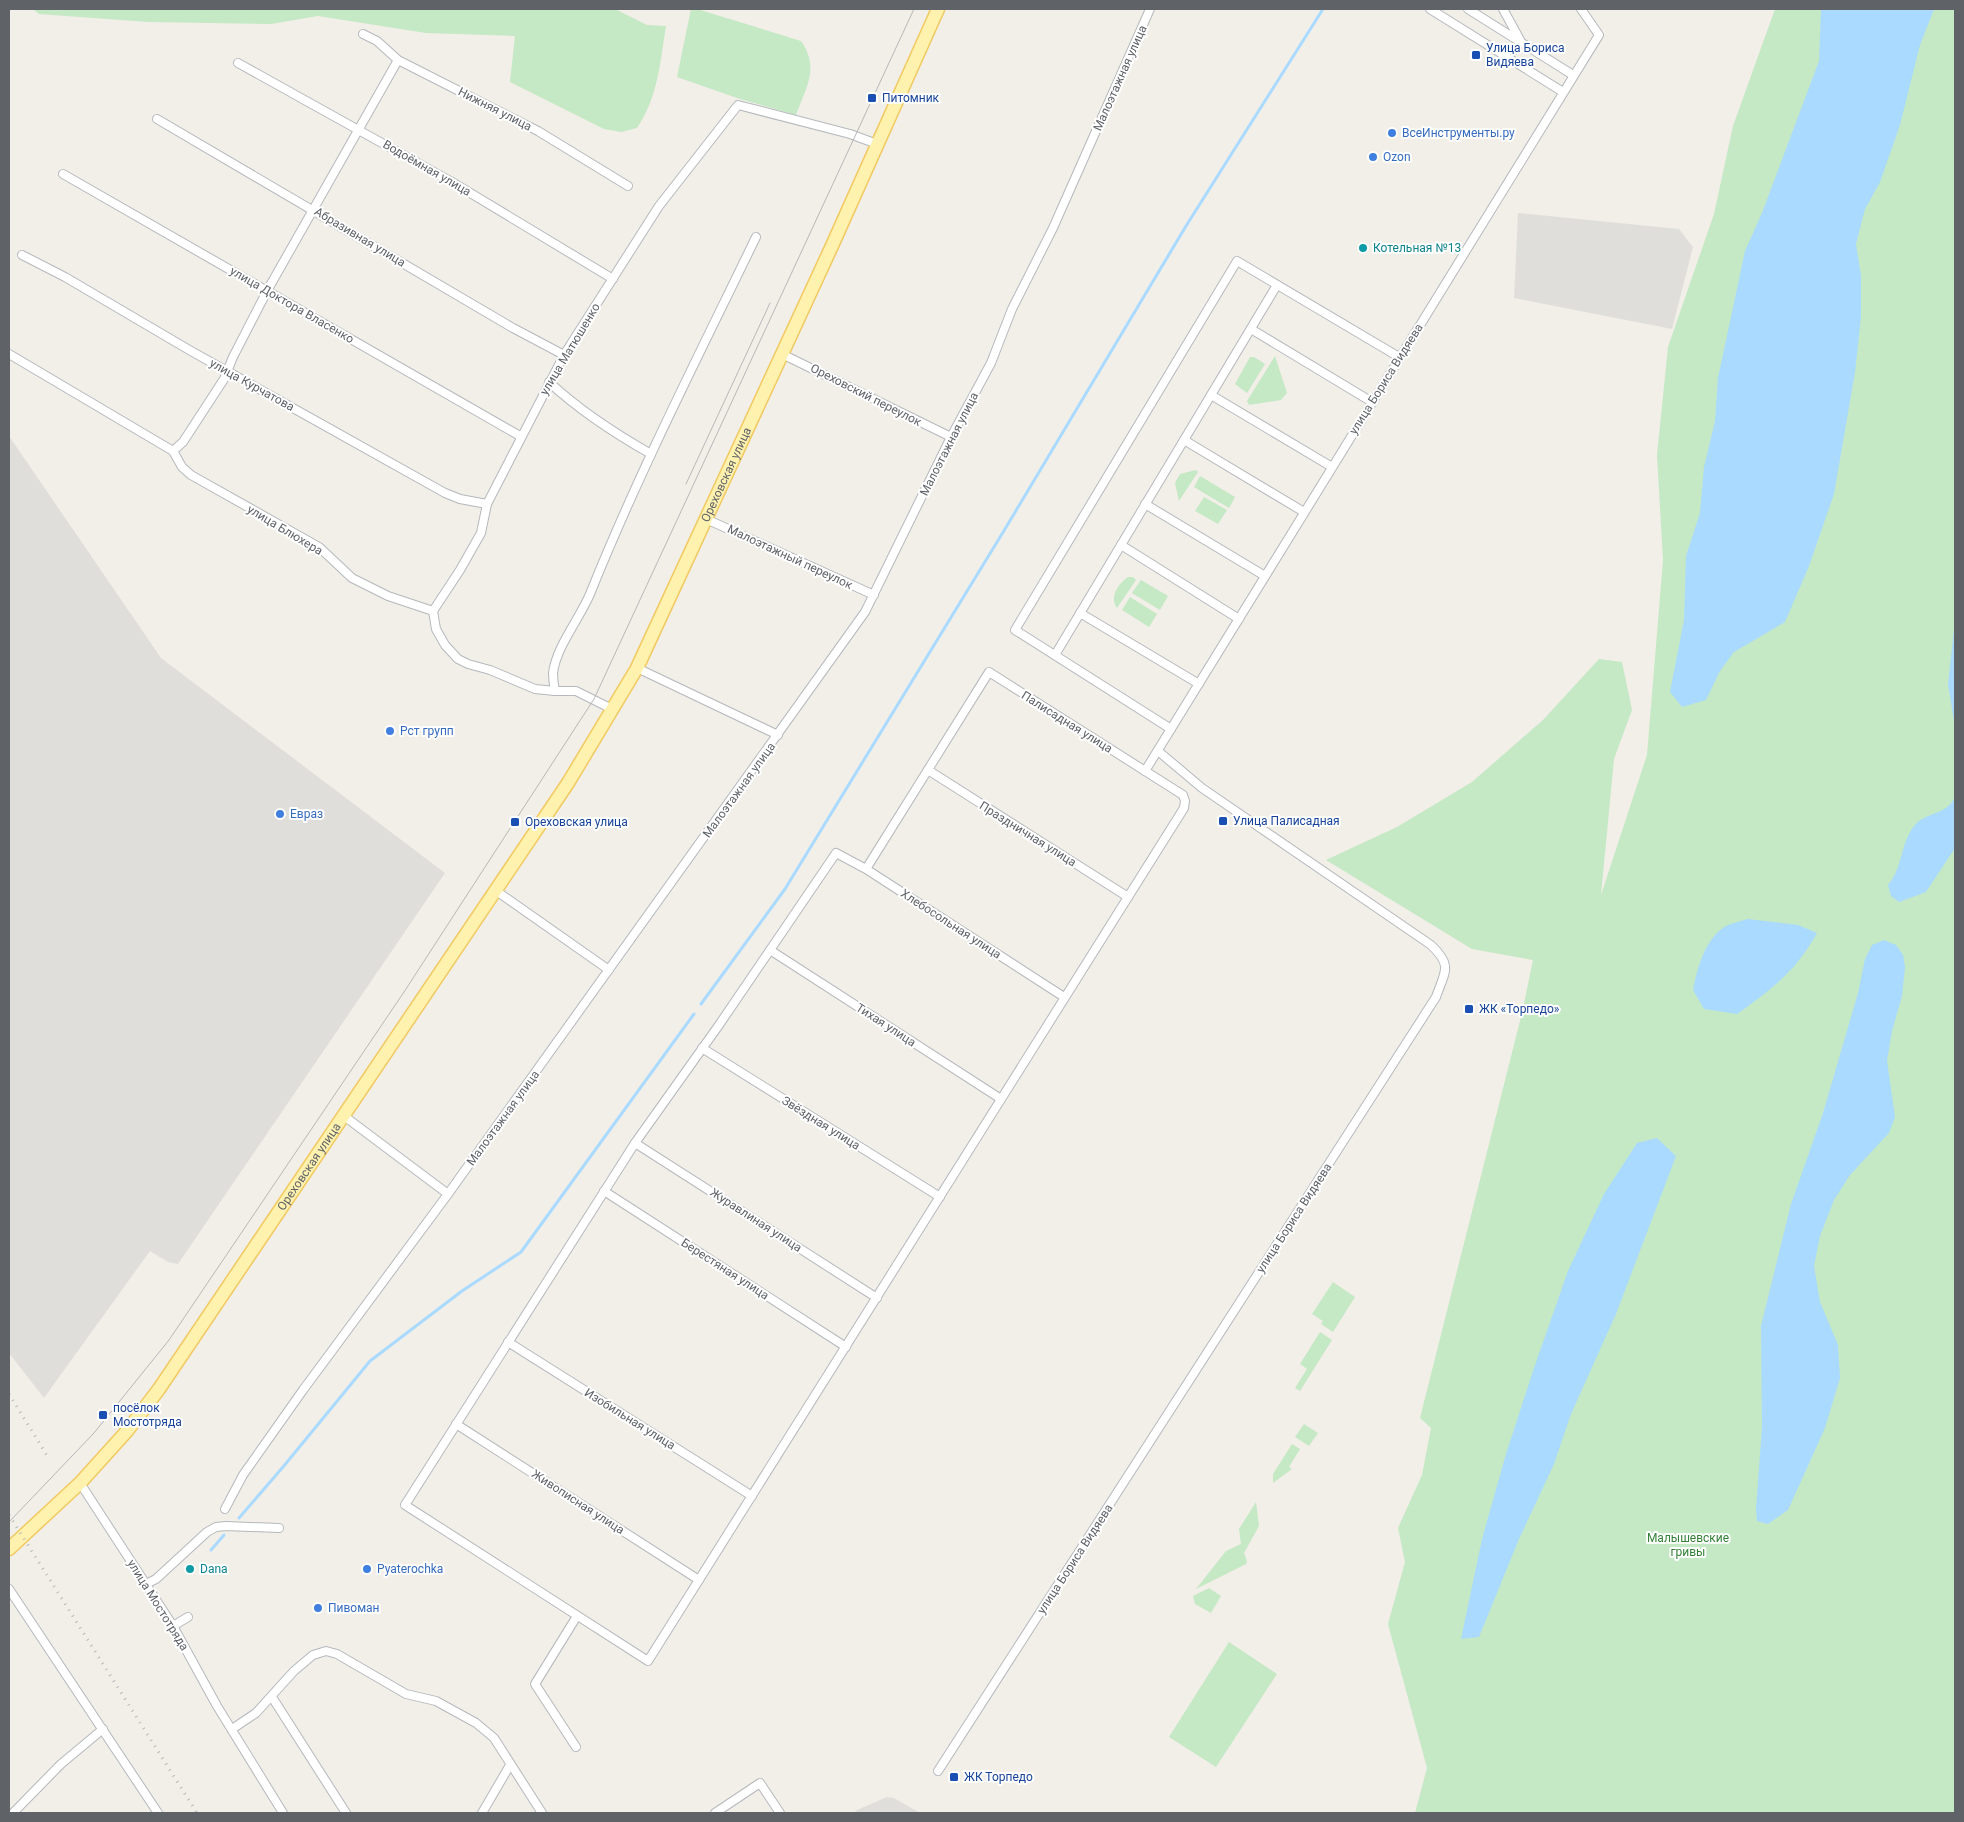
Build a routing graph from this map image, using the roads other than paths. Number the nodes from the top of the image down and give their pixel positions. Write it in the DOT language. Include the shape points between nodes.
graph roads {
  1 [pos="938,9"];
  2 [pos="1150,9"];
  3 [pos="1430,9"];
  4 [pos="1468,9"];
  5 [pos="1503,9"];
  6 [pos="1581,9"];
  7 [pos="363,34"];
  8 [pos="1521,42"];
  9 [pos="398,60"];
  10 [pos="238,63"];
  11 [pos="1574,75"];
  12 [pos="1563,92"];
  13 [pos="157,119"];
  14 [pos="358,128"];
  15 [pos="876,144"];
  16 [pos="63,174"];
  17 [pos="628,186"];
  18 [pos="313,209"];
  19 [pos="756,237"];
  20 [pos="22,256"];
  21 [pos="613,279"];
  22 [pos="1277,285"];
  23 [pos="267,291"];
  24 [pos="1251,329"];
  25 [pos="9,354"];
  26 [pos="782,354"];
  27 [pos="564,355"];
  28 [pos="1399,358"];
  29 [pos="228,371"];
  30 [pos="548,382"];
  31 [pos="1211,394"];
  32 [pos="1372,402"];
  33 [pos="520,436"];
  34 [pos="950,438"];
  35 [pos="1184,440"];
  36 [pos="173,451"];
  37 [pos="651,454"];
  38 [pos="1332,467"];
  39 [pos="486,504"];
  40 [pos="1145,504"];
  41 [pos="1304,512"];
  42 [pos="706,519"];
  43 [pos="1121,545"];
  44 [pos="1265,576"];
  45 [pos="874,595"];
  46 [pos="433,612"];
  47 [pos="1080,613"];
  48 [pos="1239,619"];
  49 [pos="1054,655"];
  50 [pos="637,668"];
  51 [pos="1199,684"];
  52 [pos="555,692"];
  53 [pos="612,710"];
  54 [pos="1171,729"];
  55 [pos="778,735"];
  56 [pos="1158,751"];
  57 [pos="928,770"];
  58 [pos="1145,771"];
  59 [pos="866,869"];
  60 [pos="496,890"];
  61 [pos="1128,897"];
  62 [pos="770,950"];
  63 [pos="609,970"];
  64 [pos="1064,997"];
  65 [pos="702,1048"];
  66 [pos="1001,1099"];
  67 [pos="344,1116"];
  68 [pos="635,1143"];
  69 [pos="604,1190"];
  70 [pos="448,1194"];
  71 [pos="940,1197"];
  72 [pos="877,1298"];
  73 [pos="508,1342"];
  74 [pos="846,1348"];
  75 [pos="456,1424"];
  76 [pos="80,1483"];
  77 [pos="752,1496"];
  78 [pos="225,1510"];
  79 [pos="279,1528"];
  80 [pos="9,1549"];
  81 [pos="699,1580"];
  82 [pos="146,1584"];
  83 [pos="9,1589"];
  84 [pos="577,1616"];
  85 [pos="188,1617"];
  86 [pos="173,1626"];
  87 [pos="272,1697"];
  88 [pos="103,1729"];
  89 [pos="232,1729"];
  90 [pos="576,1747"];
  91 [pos="510,1765"];
  92 [pos="938,1771"];
  93 [pos="12,1813"];
  94 [pos="158,1813"];
  95 [pos="283,1813"];
  96 [pos="346,1813"];
  97 [pos="482,1813"];
  98 [pos="542,1813"];
  99 [pos="715,1813"];
  100 [pos="780,1813"];
  1 -- 15 [label="main road, Ореховская улица"];
  2 -- 34 [label="street, Малоэтажная улица" via="1053,228 1012,309 991,362"];
  3 -- 12 [label="street"];
  4 -- 8 [label="street"];
  5 -- 8 [label="street"];
  6 -- 11 [label="street, улица Бориса Видяева" via="1599,35"];
  7 -- 9 [label="street, Нижняя улица" via="377,41"];
  8 -- 11 [label="street"];
  9 -- 14 [label="street"];
  9 -- 17 [label="street, Нижняя улица" via="538,132"];
  10 -- 14 [label="street, Водоёмная улица"];
  11 -- 12 [label="street, улица Бориса Видяева"];
  12 -- 28 [label="street, улица Бориса Видяева"];
  13 -- 18 [label="street, Абразивная улица"];
  14 -- 18 [label="street"];
  14 -- 21 [label="street, Водоёмная улица"];
  15 -- 21 [label="street, улица Матюшенко" via="850,134 738,105 676,182"];
  15 -- 26 [label="main road, Ореховская улица"];
  16 -- 23 [label="street, улица Доктора Власенко"];
  18 -- 23 [label="street"];
  18 -- 27 [label="street, Абразивная улица"];
  19 -- 37 [label="street"];
  20 -- 29 [label="street, улица Курчатова" via="65,277"];
  21 -- 27 [label="street, улица Матюшенко"];
  22 -- 24 [label="street"];
  22 -- 28 [label="street"];
  22 -- 49 [label="street" via="1237,261 1014,630"];
  23 -- 29 [label="street"];
  23 -- 33 [label="street, улица Доктора Власенко"];
  24 -- 31 [label="street"];
  24 -- 32 [label="street"];
  25 -- 36 [label="street, улица Блюхера"];
  26 -- 34 [label="street, Ореховский переулок"];
  26 -- 42 [label="main road, Ореховская улица"];
  27 -- 30 [label="street, улица Матюшенко"];
  28 -- 32 [label="street, улица Бориса Видяева"];
  29 -- 36 [label="street" via="183,442"];
  29 -- 39 [label="street, улица Курчатова" via="445,494"];
  30 -- 33 [label="street, улица Матюшенко"];
  30 -- 37 [label="street" via="578,408"];
  31 -- 35 [label="street"];
  31 -- 38 [label="street"];
  32 -- 38 [label="street, улица Бориса Видяева"];
  33 -- 39 [label="street, улица Матюшенко"];
  34 -- 45 [label="street, Малоэтажная улица"];
  35 -- 40 [label="street"];
  35 -- 41 [label="street"];
  36 -- 46 [label="street, улица Блюхера" via="191,475 319,546 352,578 388,596"];
  37 -- 52 [label="street" via="589,595 557,658 553,673"];
  38 -- 41 [label="street, улица Бориса Видяева"];
  39 -- 46 [label="street, улица Матюшенко" via="481,533"];
  40 -- 43 [label="street"];
  40 -- 44 [label="street"];
  41 -- 44 [label="street, улица Бориса Видяева"];
  42 -- 45 [label="street, Малоэтажный переулок"];
  42 -- 50 [label="main road, Ореховская улица"];
  43 -- 47 [label="street"];
  43 -- 48 [label="street"];
  44 -- 48 [label="street, улица Бориса Видяева"];
  45 -- 55 [label="street, Малоэтажная улица"];
  46 -- 52 [label="street" via="436,629 458,659 535,689"];
  47 -- 49 [label="street"];
  47 -- 51 [label="street"];
  48 -- 51 [label="street, улица Бориса Видяева"];
  49 -- 54 [label="street"];
  50 -- 53 [label="main road, Ореховская улица"];
  50 -- 55 [label="street"];
  51 -- 54 [label="street, улица Бориса Видяева"];
  52 -- 53 [label="street" via="576,691"];
  53 -- 60 [label="main road, Ореховская улица"];
  54 -- 56 [label="street, улица Бориса Видяева"];
  55 -- 63 [label="street, Малоэтажная улица"];
  56 -- 58 [label="street, улица Бориса Видяева"];
  56 -- 92 [label="street, улица Бориса Видяева" via="1202,788 1431,945 1443,957 1446,967 1436,997"];
  57 -- 58 [label="street, Палисадная улица" via="989,672"];
  57 -- 59 [label="street"];
  57 -- 61 [label="street, Праздничная улица"];
  58 -- 61 [label="street, Палисадная улица" via="1186,800"];
  59 -- 62 [label="street, Хлебосольная улица" via="836,853"];
  59 -- 64 [label="street, Хлебосольная улица"];
  60 -- 63 [label="street"];
  60 -- 67 [label="main road, Ореховская улица"];
  61 -- 64 [label="street"];
  62 -- 65 [label="street"];
  62 -- 66 [label="street, Тихая улица"];
  63 -- 70 [label="street, Малоэтажная улица"];
  64 -- 66 [label="street"];
  65 -- 68 [label="street"];
  65 -- 71 [label="street, Звёздная улица"];
  66 -- 71 [label="street"];
  67 -- 70 [label="street"];
  67 -- 76 [label="main road, Ореховская улица" via="159,1389"];
  68 -- 69 [label="street"];
  68 -- 72 [label="street, Журавлиная улица"];
  69 -- 73 [label="street"];
  69 -- 74 [label="street, Берестяная улица"];
  70 -- 78 [label="street, Малоэтажная улица" via="243,1475"];
  71 -- 72 [label="street"];
  72 -- 74 [label="street"];
  73 -- 75 [label="street"];
  73 -- 77 [label="street, Изобильная улица"];
  74 -- 77 [label="street"];
  75 -- 81 [label="street, Живописная улица"];
  75 -- 84 [label="street" via="405,1505"];
  76 -- 80 [label="main road, Ореховская улица"];
  76 -- 82 [label="street, улица Мостотряда"];
  77 -- 81 [label="street"];
  79 -- 82 [label="street" via="216,1526 156,1579"];
  81 -- 84 [label="street" via="648,1661"];
  82 -- 86 [label="street, улица Мостотряда"];
  83 -- 88 [label="street"];
  84 -- 90 [label="street" via="535,1684"];
  85 -- 86 [label="street"];
  86 -- 89 [label="street, улица Мостотряда"];
  87 -- 89 [label="street" via="256,1714"];
  87 -- 91 [label="street" via="313,1655 326,1651 338,1654 406,1694 436,1701 476,1723 494,1738"];
  87 -- 96 [label="street"];
  88 -- 93 [label="street" via="61,1764"];
  88 -- 94 [label="street"];
  89 -- 95 [label="street, улица Мостотряда"];
  91 -- 97 [label="street"];
  91 -- 98 [label="street"];
  99 -- 100 [label="street" via="760,1783"];
}
